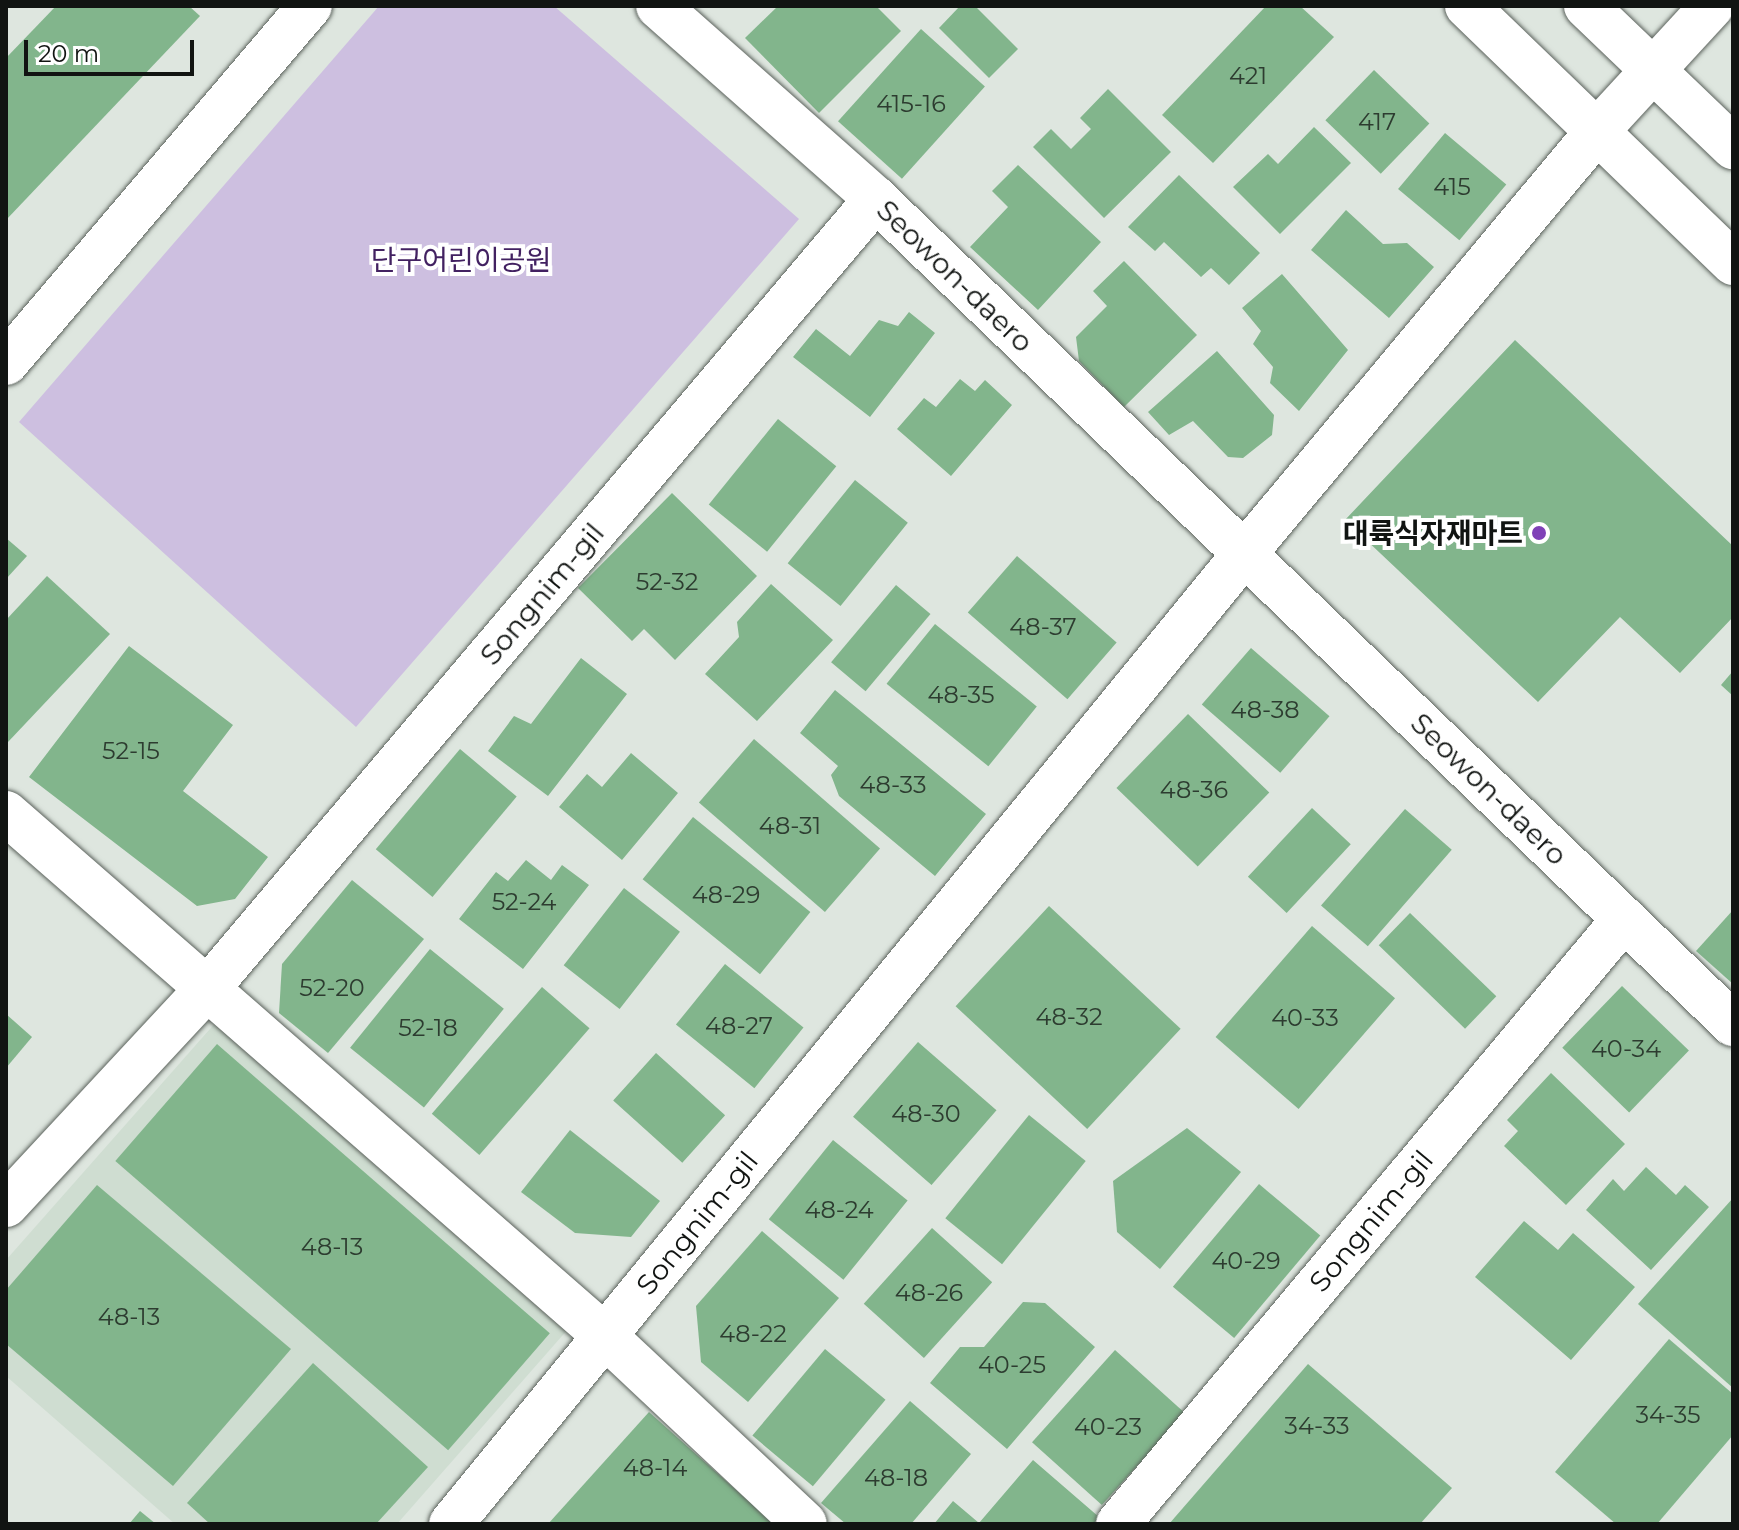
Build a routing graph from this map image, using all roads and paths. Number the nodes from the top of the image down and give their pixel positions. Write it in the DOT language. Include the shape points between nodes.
graph roads {
  1 [pos="310,6"];
  2 [pos="658,6"];
  3 [pos="1467,6"];
  4 [pos="1586,6"];
  5 [pos="1712,6"];
  6 [pos="1653,69"];
  7 [pos="1599,129"];
  8 [pos="1733,147"];
  9 [pos="876,199"];
  10 [pos="1733,263"];
  11 [pos="6,363"];
  12 [pos="1245,553"];
  13 [pos="6,813"];
  14 [pos="1624,919"];
  15 [pos="208,988"];
  16 [pos="1733,1024"];
  17 [pos="6,1205"];
  18 [pos="605,1336"];
  19 [pos="451,1524"];
  20 [pos="805,1524"];
  21 [pos="1118,1524"];
  1 -- 11 [label="street"];
  2 -- 9 [label="street, Seowon-daero"];
  3 -- 7 [label="street"];
  4 -- 6 [label="street"];
  5 -- 6 [label="street"];
  6 -- 7 [label="street"];
  6 -- 8 [label="street"];
  7 -- 10 [label="street"];
  7 -- 12 [label="street"];
  9 -- 12 [label="street, Seowon-daero"];
  9 -- 15 [label="street, Songnim-gil"];
  12 -- 14 [label="street, Seowon-daero"];
  12 -- 18 [label="street, Songnim-gil"];
  13 -- 15 [label="street"];
  14 -- 16 [label="street, Seowon-daero"];
  14 -- 21 [label="street, Songnim-gil"];
  15 -- 17 [label="street, Songnim-gil"];
  15 -- 18 [label="street"];
  18 -- 19 [label="street, Songnim-gil"];
  18 -- 20 [label="street"];
}
